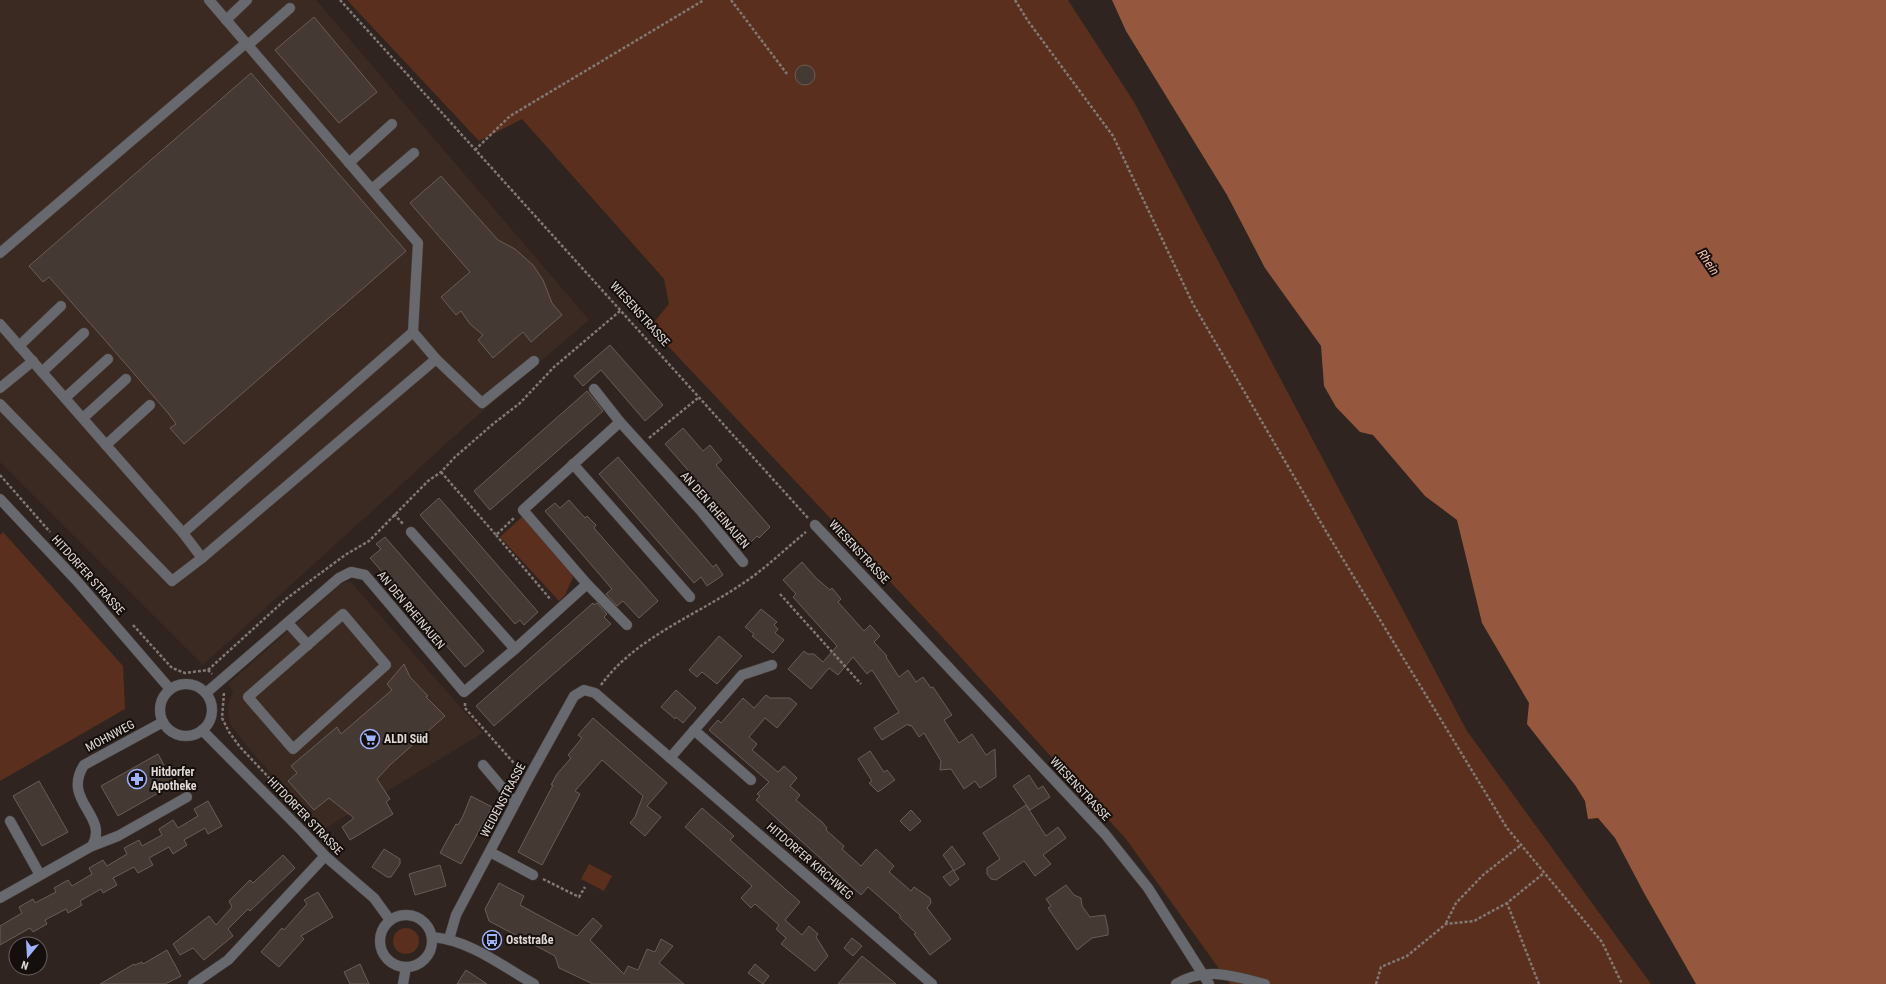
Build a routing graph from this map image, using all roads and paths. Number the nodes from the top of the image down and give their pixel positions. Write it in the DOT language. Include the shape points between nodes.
graph roads {
  1 [pos="209,0"];
  2 [pos="248,0"];
  3 [pos="340,0"];
  4 [pos="704,0"];
  5 [pos="731,0"];
  6 [pos="1015,0"];
  7 [pos="290,8"];
  8 [pos="226,20"];
  9 [pos="247,44"];
  10 [pos="787,74"];
  11 [pos="392,124"];
  12 [pos="475,150"];
  13 [pos="414,153"];
  14 [pos="349,163"];
  15 [pos="372,189"];
  16 [pos="0,253"];
  17 [pos="61,306"];
  18 [pos="620,311"];
  19 [pos="0,324"];
  20 [pos="413,332"];
  21 [pos="84,333"];
  22 [pos="19,346"];
  23 [pos="108,359"];
  24 [pos="436,359"];
  25 [pos="33,361"];
  26 [pos="534,361"];
  27 [pos="42,372"];
  28 [pos="126,379"];
  29 [pos="0,388"];
  30 [pos="594,389"];
  31 [pos="65,398"];
  32 [pos="698,398"];
  33 [pos="0,404"];
  34 [pos="150,405"];
  35 [pos="83,418"];
  36 [pos="620,422"];
  37 [pos="106,445"];
  38 [pos="641,445"];
  39 [pos="573,464"];
  40 [pos="441,472"];
  41 [pos="0,499"];
  42 [pos="523,510"];
  43 [pos="815,525"];
  44 [pos="411,532"];
  45 [pos="183,534"];
  46 [pos="496,535"];
  47 [pos="202,558"];
  48 [pos="743,562"];
  49 [pos="587,584"];
  50 [pos="780,594"];
  51 [pos="690,597"];
  52 [pos="559,610"];
  53 [pos="288,623"];
  54 [pos="627,625"];
  55 [pos="308,645"];
  56 [pos="515,650"];
  57 [pos="772,665"];
  58 [pos="172,668"];
  59 [pos="208,670"];
  60 [pos="219,683"];
  61 [pos="861,684"];
  62 [pos="170,689"];
  63 [pos="464,692"];
  64 [pos="206,693"];
  65 [pos="595,693"];
  66 [pos="163,722"];
  67 [pos="202,730"];
  68 [pos="694,730"];
  69 [pos="670,758"];
  70 [pos="483,765"];
  71 [pos="528,779"];
  72 [pos="751,780"];
  73 [pos="187,796"];
  74 [pos="515,803"];
  75 [pos="10,821"];
  76 [pos="303,832"];
  77 [pos="1521,845"];
  78 [pos="92,846"];
  79 [pos="490,852"];
  80 [pos="325,856"];
  81 [pos="1544,873"];
  82 [pos="40,875"];
  83 [pos="534,875"];
  84 [pos="585,887"];
  85 [pos="0,898"];
  86 [pos="1507,903"];
  87 [pos="390,920"];
  88 [pos="1446,924"];
  89 [pos="432,937"];
  90 [pos="449,939"];
  91 [pos="406,967"];
  92 [pos="1202,973"];
  93 [pos="193,984"];
  94 [pos="403,984"];
  95 [pos="534,984"];
  96 [pos="932,984"];
  97 [pos="1176,984"];
  98 [pos="1209,984"];
  99 [pos="1264,984"];
  100 [pos="1376,984"];
  101 [pos="1539,984"];
  102 [pos="1622,984"];
  1 -- 8 [label="street"];
  2 -- 8 [label="street"];
  3 -- 12 [label="path, WIESENSTRASSE"];
  4 -- 12 [label="path" via="510,116"];
  5 -- 10 [label="path"];
  6 -- 77 [label="path" via="1113,136 1193,304 1327,533 1507,828"];
  7 -- 9 [label="street"];
  8 -- 9 [label="street"];
  9 -- 14 [label="street"];
  9 -- 16 [label="street"];
  11 -- 14 [label="street"];
  12 -- 18 [label="path, WIESENSTRASSE"];
  13 -- 15 [label="street"];
  14 -- 15 [label="street"];
  15 -- 20 [label="street" via="418,243"];
  17 -- 22 [label="street"];
  18 -- 32 [label="path, WIESENSTRASSE"];
  18 -- 40 [label="path" via="554,367 525,398 455,457"];
  19 -- 22 [label="street"];
  20 -- 24 [label="street"];
  20 -- 45 [label="street"];
  21 -- 27 [label="street"];
  22 -- 25 [label="street"];
  23 -- 31 [label="street"];
  24 -- 26 [label="street" via="482,403"];
  24 -- 47 [label="street"];
  25 -- 27 [label="street"];
  25 -- 29 [label="street"];
  27 -- 31 [label="street"];
  28 -- 35 [label="street"];
  30 -- 36 [label="street, AN DEN RHEINAUEN"];
  31 -- 35 [label="street"];
  32 -- 38 [label="path"];
  32 -- 43 [label="path, WIESENSTRASSE"];
  33 -- 47 [label="street" via="172,581"];
  34 -- 37 [label="street"];
  35 -- 37 [label="street"];
  36 -- 38 [label="street, AN DEN RHEINAUEN"];
  36 -- 39 [label="street"];
  37 -- 45 [label="street"];
  38 -- 48 [label="street, AN DEN RHEINAUEN"];
  39 -- 42 [label="street"];
  39 -- 51 [label="street"];
  40 -- 46 [label="path"];
  40 -- 59 [label="path" via="428,480 369,541 345,555 286,599"];
  41 -- 62 [label="street, HITDORFER STRASSE" via="76,580"];
  42 -- 46 [label="path"];
  42 -- 49 [label="street"];
  43 -- 65 [label="path" via="743,584 649,640 612,670"];
  43 -- 92 [label="street, WIESENSTRASSE" via="1105,834 1148,888"];
  44 -- 56 [label="street"];
  45 -- 47 [label="street"];
  46 -- 52 [label="path"];
  49 -- 52 [label="street"];
  49 -- 54 [label="street"];
  50 -- 61 [label="path"];
  52 -- 56 [label="street"];
  53 -- 55 [label="street"];
  53 -- 60 [label="street, AN DEN RHEINAUEN"];
  53 -- 63 [label="street, AN DEN RHEINAUEN" via="339,578 351,572 364,575"];
  55 -- 55 [label="street" via="248,697 293,749 386,665 343,614"];
  56 -- 63 [label="street"];
  57 -- 68 [label="street" via="742,675"];
  58 -- 59 [label="path" via="185,673"];
  59 -- 60 [label="path"];
  60 -- 64 [label="street, AN DEN RHEINAUEN"];
  60 -- 76 [label="path" via="224,694 224,724 240,747 305,814 309,824"];
  62 -- 64 [label="street" via="193,684"];
  62 -- 66 [label="street" via="161,705 160,714"];
  63 -- 71 [label="path" via="465,708"];
  64 -- 67 [label="street" via="212,708 210,720"];
  65 -- 69 [label="street, HITDORFER KIRCHWEG"];
  65 -- 71 [label="street, WEIDENSTRASSE" via="584,690 574,696"];
  66 -- 67 [label="street" via="169,729 181,735 195,734"];
  66 -- 78 [label="street, MOHNWEG" via="84,765 78,774 76,788 96,826 97,838"];
  67 -- 76 [label="street, HITDORFER STRASSE"];
  68 -- 69 [label="street"];
  68 -- 72 [label="street"];
  69 -- 96 [label="street, HITDORFER KIRCHWEG"];
  70 -- 74 [label="street"];
  71 -- 74 [label="street, WEIDENSTRASSE"];
  73 -- 78 [label="street" via="118,836"];
  74 -- 79 [label="street, WEIDENSTRASSE"];
  75 -- 82 [label="street"];
  76 -- 80 [label="street, HITDORFER STRASSE"];
  77 -- 81 [label="path"];
  77 -- 88 [label="path" via="1483,875 1456,903"];
  78 -- 82 [label="street"];
  79 -- 83 [label="street"];
  79 -- 90 [label="street, WEIDENSTRASSE" via="456,915"];
  80 -- 87 [label="street, HITDORFER STRASSE" via="374,898"];
  80 -- 93 [label="street" via="228,960"];
  81 -- 86 [label="path"];
  81 -- 102 [label="path" via="1602,942"];
  82 -- 85 [label="street"];
  83 -- 84 [label="path" via="579,896"];
  86 -- 88 [label="path" via="1474,921"];
  86 -- 101 [label="path"];
  87 -- 89 [label="street" via="403,915 416,917 424,922"];
  87 -- 91 [label="street" via="383,928 380,938 381,949 386,958 395,965"];
  88 -- 100 [label="path" via="1407,956 1381,967"];
  89 -- 90 [label="street"];
  89 -- 91 [label="street" via="431,948 426,958"];
  90 -- 95 [label="street" via="472,948"];
  91 -- 94 [label="street"];
  92 -- 97 [label="street"];
  92 -- 98 [label="street, WIESENSTRASSE"];
  92 -- 99 [label="street" via="1233,976"];
}
